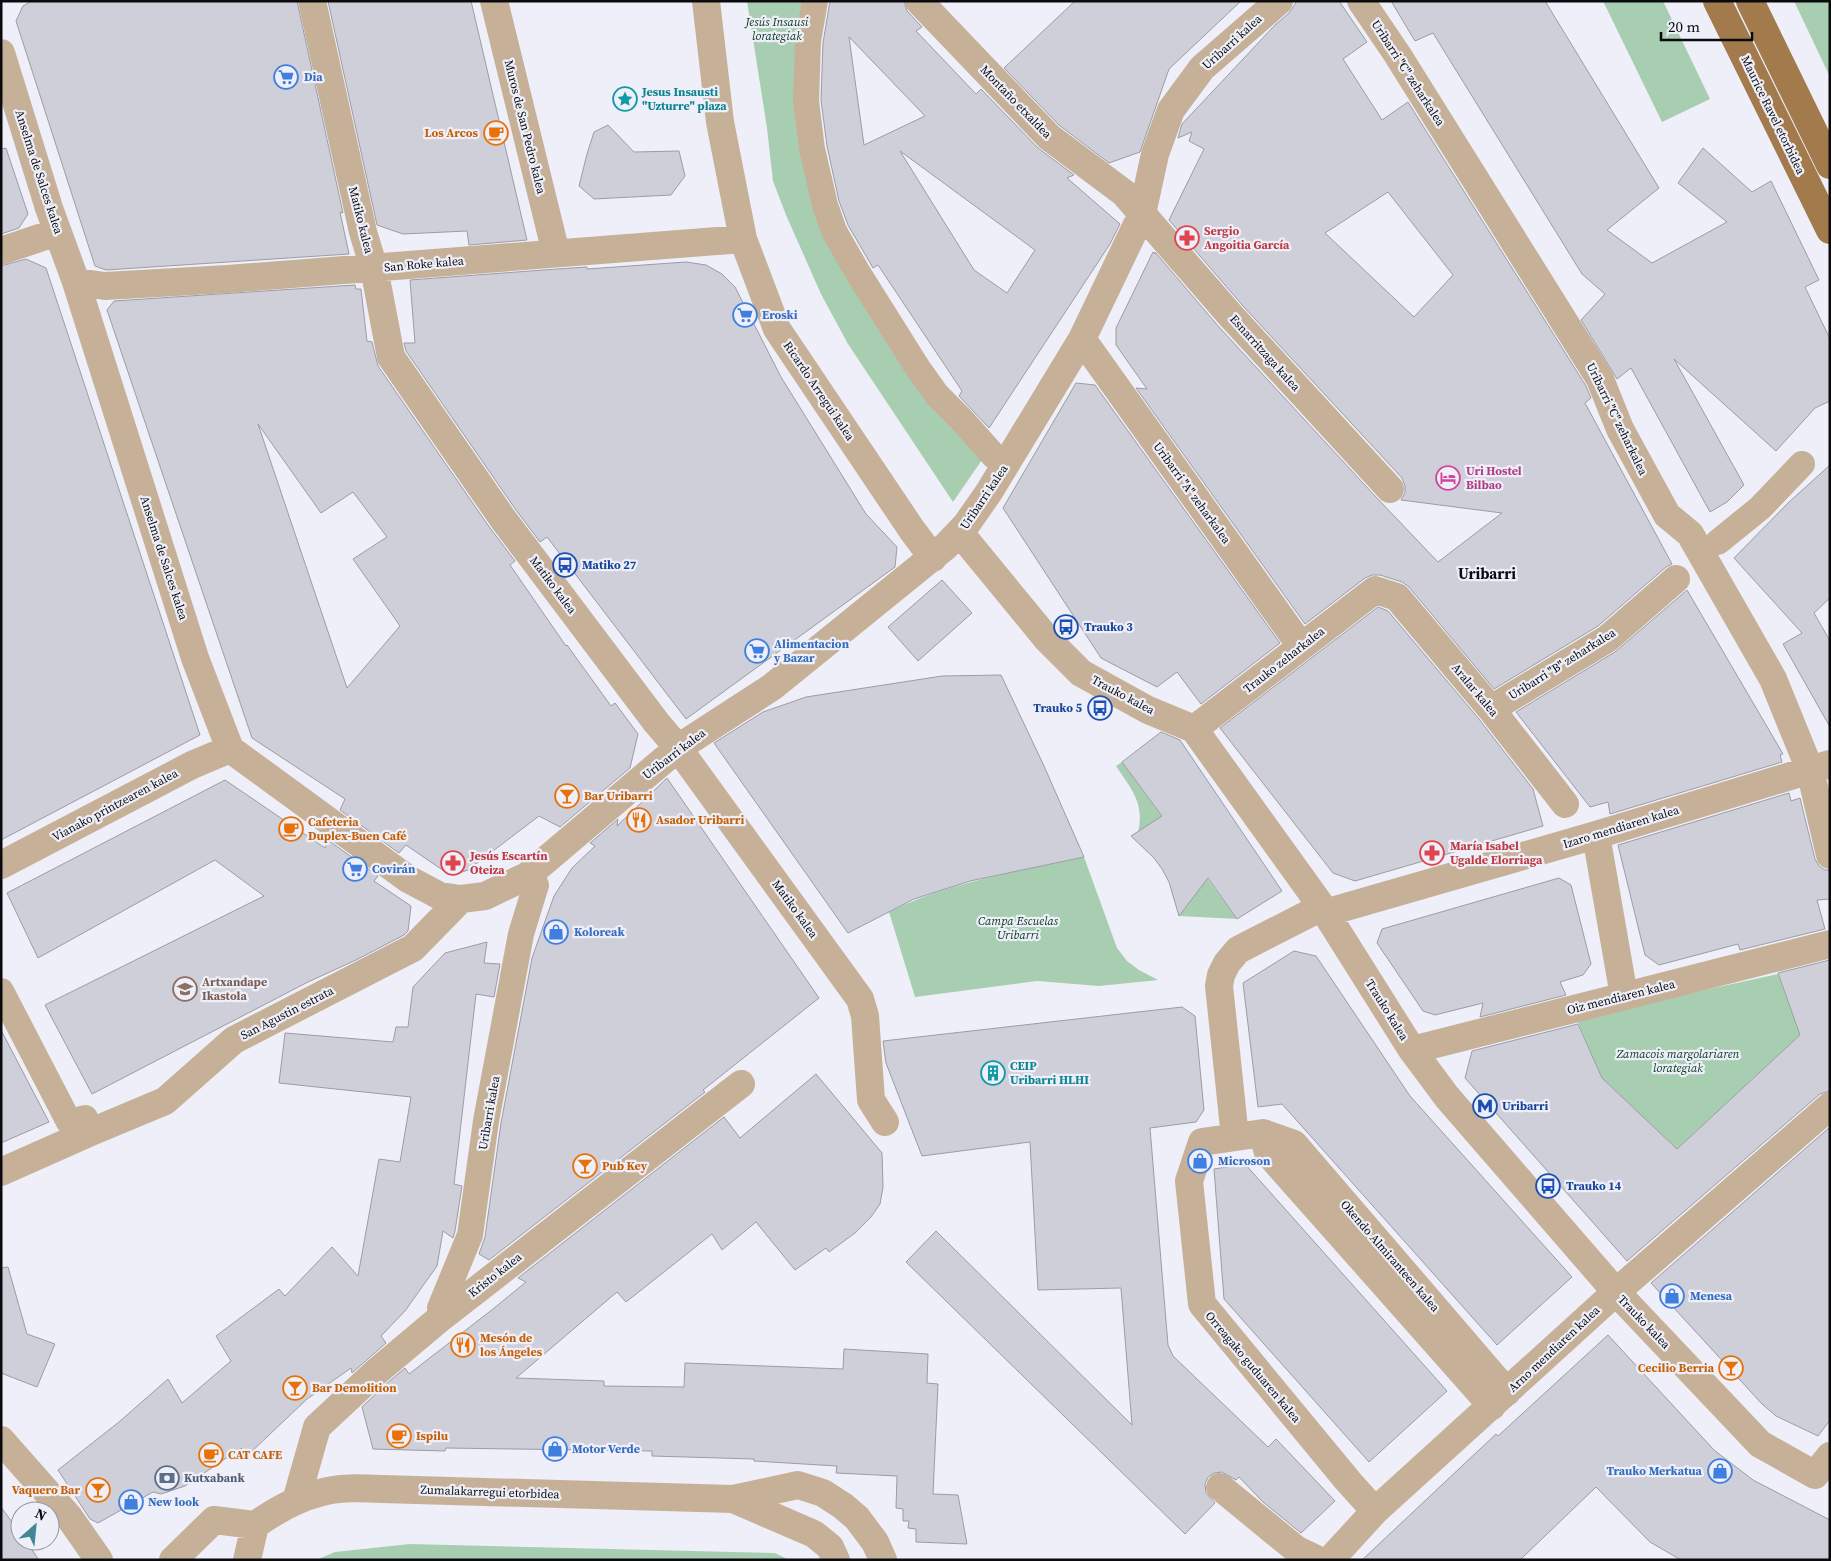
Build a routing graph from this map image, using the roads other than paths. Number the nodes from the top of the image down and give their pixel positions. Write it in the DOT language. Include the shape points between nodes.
graph roads {
  1 [pos="312,1"];
  2 [pos="494,1"];
  3 [pos="706,1"];
  4 [pos="814,1"];
  5 [pos="919,1"];
  6 [pos="1279,1"];
  7 [pos="1361,1"];
  8 [pos="1717,1"];
  9 [pos="1750,1"];
  10 [pos="1,53"];
  11 [pos="1830,165"];
  12 [pos="1142,214"];
  13 [pos="1830,230"];
  14 [pos="57,232"];
  15 [pos="743,239"];
  16 [pos="1,251"];
  17 [pos="556,253"];
  18 [pos="374,268"];
  19 [pos="76,282"];
  20 [pos="1082,340"];
  21 [pos="994,456"];
  22 [pos="1802,464"];
  23 [pos="1390,489"];
  24 [pos="960,533"];
  25 [pos="1718,542"];
  26 [pos="933,558"];
  27 [pos="1676,579"];
  28 [pos="1374,590"];
  29 [pos="1301,646"];
  30 [pos="1491,709"];
  31 [pos="1194,730"];
  32 [pos="678,748"];
  33 [pos="230,749"];
  34 [pos="1820,767"];
  35 [pos="1565,804"];
  36 [pos="1596,835"];
  37 [pos="1830,855"];
  38 [pos="1,865"];
  39 [pos="536,885"];
  40 [pos="461,899"];
  41 [pos="1324,910"];
  42 [pos="1830,944"];
  43 [pos="1,992"];
  44 [pos="1624,996"];
  45 [pos="1412,1050"];
  46 [pos="742,1084"];
  47 [pos="1830,1106"];
  48 [pos="85,1118"];
  49 [pos="885,1122"];
  50 [pos="1235,1137"];
  51 [pos="1,1172"];
  52 [pos="1616,1292"];
  53 [pos="440,1308"];
  54 [pos="1500,1399"];
  55 [pos="1,1440"];
  56 [pos="1825,1471"];
  57 [pos="1220,1487"];
  58 [pos="733,1499"];
  59 [pos="296,1501"];
  60 [pos="1375,1511"];
  61 [pos="255,1525"];
  62 [pos="99,1560"];
  63 [pos="173,1560"];
  64 [pos="247,1560"];
  65 [pos="836,1560"];
  66 [pos="883,1560"];
  67 [pos="1318,1560"];
  68 [pos="1330,1560"];
  1 -- 18 [label="street, Matiko kalea" via="363,232"];
  2 -- 17 [label="street, Muros de San Pedro kalea"];
  3 -- 15 [label="street, Ricardo Arregui kalea" via="720,122"];
  4 -- 21 [label="street, Uribarri kalea" via="808,41 806,100 812,149 834,231 917,368 937,395"];
  5 -- 12 [label="street, Montaño etxaldea" via="1049,137 1124,193"];
  6 -- 12 [label="street, Uribarri kalea" via="1202,68 1171,110 1155,154"];
  7 -- 34 [label="street, Uribarri \"C\" zeharkalea" via="1600,379 1620,429 1666,515 1690,534"];
  8 -- 13 [label="main road, Maurice Ravel etorbidea"];
  9 -- 11 [label="main road"];
  10 -- 14 [label="street, Anselma de Salces kalea"];
  12 -- 20 [label="street, Uribarri kalea"];
  12 -- 23 [label="street, Esnarritzaga kalea"];
  14 -- 16 [label="street"];
  14 -- 19 [label="street, Anselma de Salces kalea"];
  15 -- 17 [label="street, San Roke kalea"];
  15 -- 26 [label="street, Ricardo Arregui kalea" via="777,329"];
  17 -- 18 [label="street, San Roke kalea"];
  18 -- 19 [label="street, San Roke kalea" via="105,286"];
  18 -- 32 [label="street, Matiko kalea" via="391,357 503,518"];
  19 -- 33 [label="street, Anselma de Salces kalea" via="196,658"];
  20 -- 24 [label="street, Uribarri kalea" via="995,483"];
  20 -- 29 [label="street, Uribarri \"A\" zeharkalea"];
  22 -- 25 [label="street" via="1760,508"];
  24 -- 26 [label="street, Uribarri kalea"];
  24 -- 31 [label="street, Trauko kalea" via="1047,639 1081,673 1148,710"];
  26 -- 32 [label="street, Uribarri kalea" via="772,687"];
  27 -- 30 [label="street, Uribarri \"B\" zeharkalea" via="1606,638"];
  28 -- 29 [label="street, Trauko zeharkalea"];
  28 -- 30 [label="street, Aralar kalea" via="1397,597"];
  29 -- 31 [label="street, Trauko zeharkalea"];
  30 -- 35 [label="street, Aralar kalea"];
  31 -- 41 [label="street, Trauko kalea"];
  32 -- 40 [label="street, Uribarri kalea" via="527,876 486,896"];
  32 -- 49 [label="street, Matiko kalea" via="860,999 865,1016 871,1100"];
  33 -- 38 [label="street, Vianako printzearen kalea" via="192,765"];
  33 -- 40 [label="street" via="402,875 440,896"];
  34 -- 36 [label="street, Izaro mendiaren kalea"];
  34 -- 37 [label="street, Uribarri \"C\" zeharkalea"];
  36 -- 41 [label="street, Izaro mendiaren kalea"];
  36 -- 44 [label="street"];
  39 -- 53 [label="street, Uribarri kalea" via="521,934 486,1121 470,1235"];
  40 -- 51 [label="street, San Agustin estrata" via="413,948 234,1040 165,1101"];
  41 -- 45 [label="street, Trauko kalea"];
  41 -- 50 [label="street, Izaro mendiaren kalea" via="1238,950 1226,963 1221,975 1219,986"];
  42 -- 44 [label="street, Oiz mendiaren kalea"];
  43 -- 48 [label="street" via="69,1122"];
  44 -- 45 [label="street, Oiz mendiaren kalea"];
  45 -- 52 [label="street, Trauko kalea" via="1447,1097"];
  46 -- 59 [label="street, Kristo kalea" via="438,1320 317,1427"];
  47 -- 52 [label="street, Arno mendiaren kalea"];
  50 -- 54 [label="street, Okendo Almiranteen kalea" via="1263,1133 1268,1153"];
  50 -- 60 [label="street, Orreagako guduaren kalea" via="1202,1142 1189,1181 1202,1304"];
  52 -- 54 [label="street, Arno mendiaren kalea"];
  52 -- 56 [label="street, Trauko kalea" via="1760,1444"];
  54 -- 60 [label="street, Arno mendiaren kalea"];
  55 -- 62 [label="street" via="69,1517"];
  57 -- 67 [label="street" via="1296,1550"];
  58 -- 59 [label="street, Zumalakarregui etorbidea" via="356,1488 320,1492"];
  58 -- 65 [label="street, Zumalakarregui etorbidea" via="814,1534 830,1547"];
  58 -- 66 [label="street, Zumalakarregui etorbidea" via="798,1485 823,1493 857,1518 875,1542"];
  59 -- 61 [label="street, Zumalakarregui etorbidea"];
  60 -- 68 [label="street, Arno mendiaren kalea"];
  61 -- 63 [label="street" via="214,1520"];
  61 -- 64 [label="street"];
}
